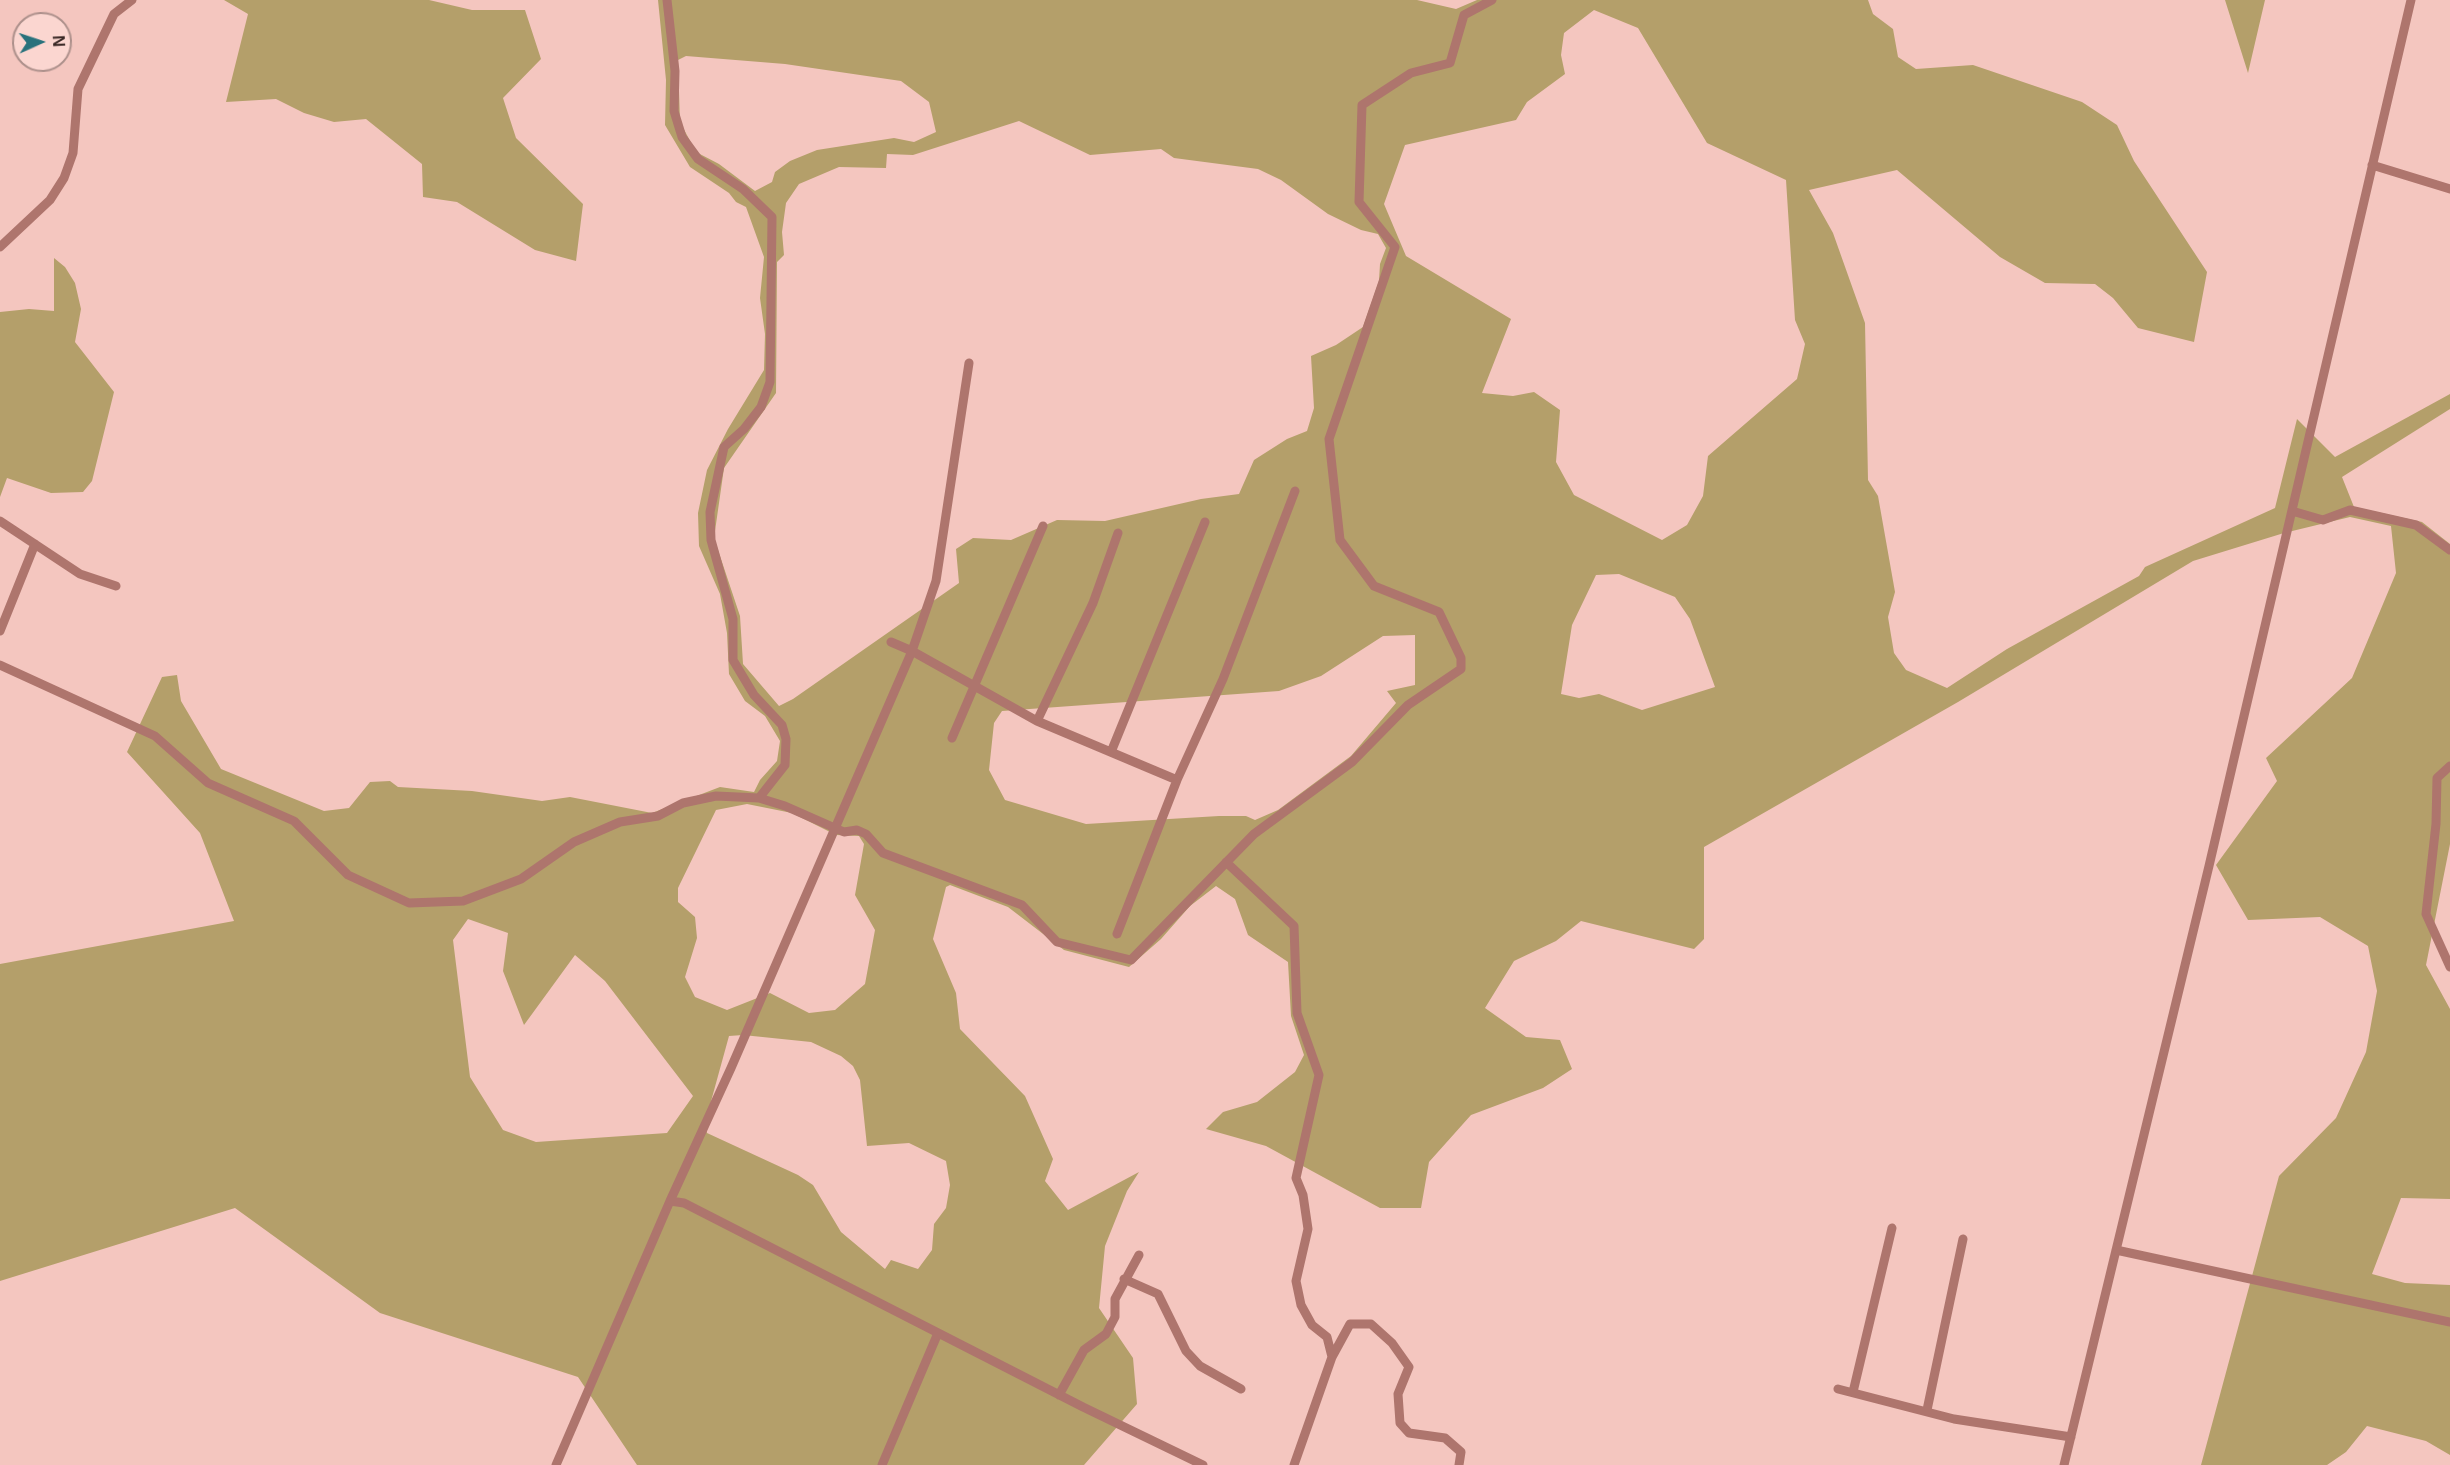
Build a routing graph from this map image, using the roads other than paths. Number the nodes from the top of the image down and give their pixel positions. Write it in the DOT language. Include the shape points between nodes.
graph roads {
  1 [pos="132,0"];
  2 [pos="667,0"];
  3 [pos="1492,0"];
  4 [pos="2411,0"];
  5 [pos="2372,165"];
  6 [pos="2450,189"];
  7 [pos="0,247"];
  8 [pos="969,363"];
  9 [pos="1295,491"];
  10 [pos="2292,511"];
  11 [pos="0,521"];
  12 [pos="1205,522"];
  13 [pos="1043,526"];
  14 [pos="1118,533"];
  15 [pos="35,544"];
  16 [pos="2450,550"];
  17 [pos="116,586"];
  18 [pos="0,631"];
  19 [pos="891,642"];
  20 [pos="912,651"];
  21 [pos="0,665"];
  22 [pos="974,686"];
  23 [pos="1037,721"];
  24 [pos="952,738"];
  25 [pos="1111,752"];
  26 [pos="2450,766"];
  27 [pos="1177,780"];
  28 [pos="759,798"];
  29 [pos="835,828"];
  30 [pos="1226,862"];
  31 [pos="1118,934"];
  32 [pos="2450,967"];
  33 [pos="670,1201"];
  34 [pos="1892,1228"];
  35 [pos="1963,1239"];
  36 [pos="2115,1250"];
  37 [pos="1139,1256"];
  38 [pos="1124,1279"];
  39 [pos="2450,1322"];
  40 [pos="938,1333"];
  41 [pos="1332,1357"];
  42 [pos="1241,1389"];
  43 [pos="1838,1389"];
  44 [pos="1853,1392"];
  45 [pos="1059,1395"];
  46 [pos="1927,1410"];
  47 [pos="2071,1437"];
  48 [pos="556,1465"];
  49 [pos="882,1465"];
  50 [pos="1203,1465"];
  51 [pos="1294,1465"];
  52 [pos="1460,1465"];
  53 [pos="2064,1465"];
  1 -- 7 [label="street" via="114,14 78,89 73,153 64,178 50,200"];
  2 -- 28 [label="street" via="675,71 674,111 682,137 698,159 743,189 772,217 770,382 761,407 724,447 710,512 711,540 733,619 733,660 754,695 782,725 786,739 784,765"];
  3 -- 30 [label="street" via="1464,15 1450,63 1411,73 1362,105 1359,202 1395,247 1329,439 1340,540 1374,586 1439,612 1461,658 1461,669 1408,705 1352,762 1254,834"];
  4 -- 5 [label="street"];
  5 -- 6 [label="street"];
  5 -- 10 [label="street"];
  8 -- 20 [label="street" via="936,581"];
  9 -- 27 [label="street" via="1223,679"];
  10 -- 16 [label="street" via="2322,520 2350,510 2416,525"];
  10 -- 36 [label="street"];
  11 -- 15 [label="street"];
  12 -- 25 [label="street"];
  13 -- 22 [label="street"];
  14 -- 23 [label="street" via="1093,603"];
  15 -- 17 [label="street" via="80,574"];
  15 -- 18 [label="street"];
  19 -- 20 [label="street"];
  20 -- 22 [label="street"];
  20 -- 29 [label="street"];
  21 -- 28 [label="street" via="155,736 208,783 294,821 348,875 409,903 463,901 521,879 574,842 620,822 658,816 683,803 716,796"];
  22 -- 23 [label="street"];
  22 -- 24 [label="street"];
  23 -- 25 [label="street"];
  25 -- 27 [label="street"];
  26 -- 32 [label="street" via="2437,778 2426,914"];
  27 -- 31 [label="street"];
  28 -- 29 [label="street"];
  29 -- 30 [label="street" via="844,832 857,830 883,853 1022,906 1057,942 1131,960"];
  29 -- 33 [label="street"];
  30 -- 41 [label="street" via="1293,926 1297,1013 1319,1075 1296,1178 1308,1229 1296,1281 1301,1305 1312,1325 1327,1337"];
  33 -- 40 [label="street" via="684,1203"];
  33 -- 48 [label="street"];
  34 -- 44 [label="street"];
  35 -- 46 [label="street"];
  36 -- 39 [label="street"];
  36 -- 47 [label="street"];
  37 -- 38 [label="street"];
  38 -- 42 [label="street" via="1158,1294 1186,1351 1200,1366"];
  38 -- 45 [label="street" via="1115,1299 1115,1317 1106,1334 1084,1350"];
  40 -- 45 [label="street"];
  40 -- 49 [label="street"];
  41 -- 51 [label="street"];
  41 -- 52 [label="street" via="1350,1324 1371,1324 1392,1343 1409,1367 1398,1394 1400,1423 1409,1433 1445,1438 1461,1452"];
  43 -- 44 [label="street"];
  44 -- 46 [label="street"];
  45 -- 50 [label="street"];
  46 -- 47 [label="street" via="1954,1419"];
  47 -- 53 [label="street"];
}
